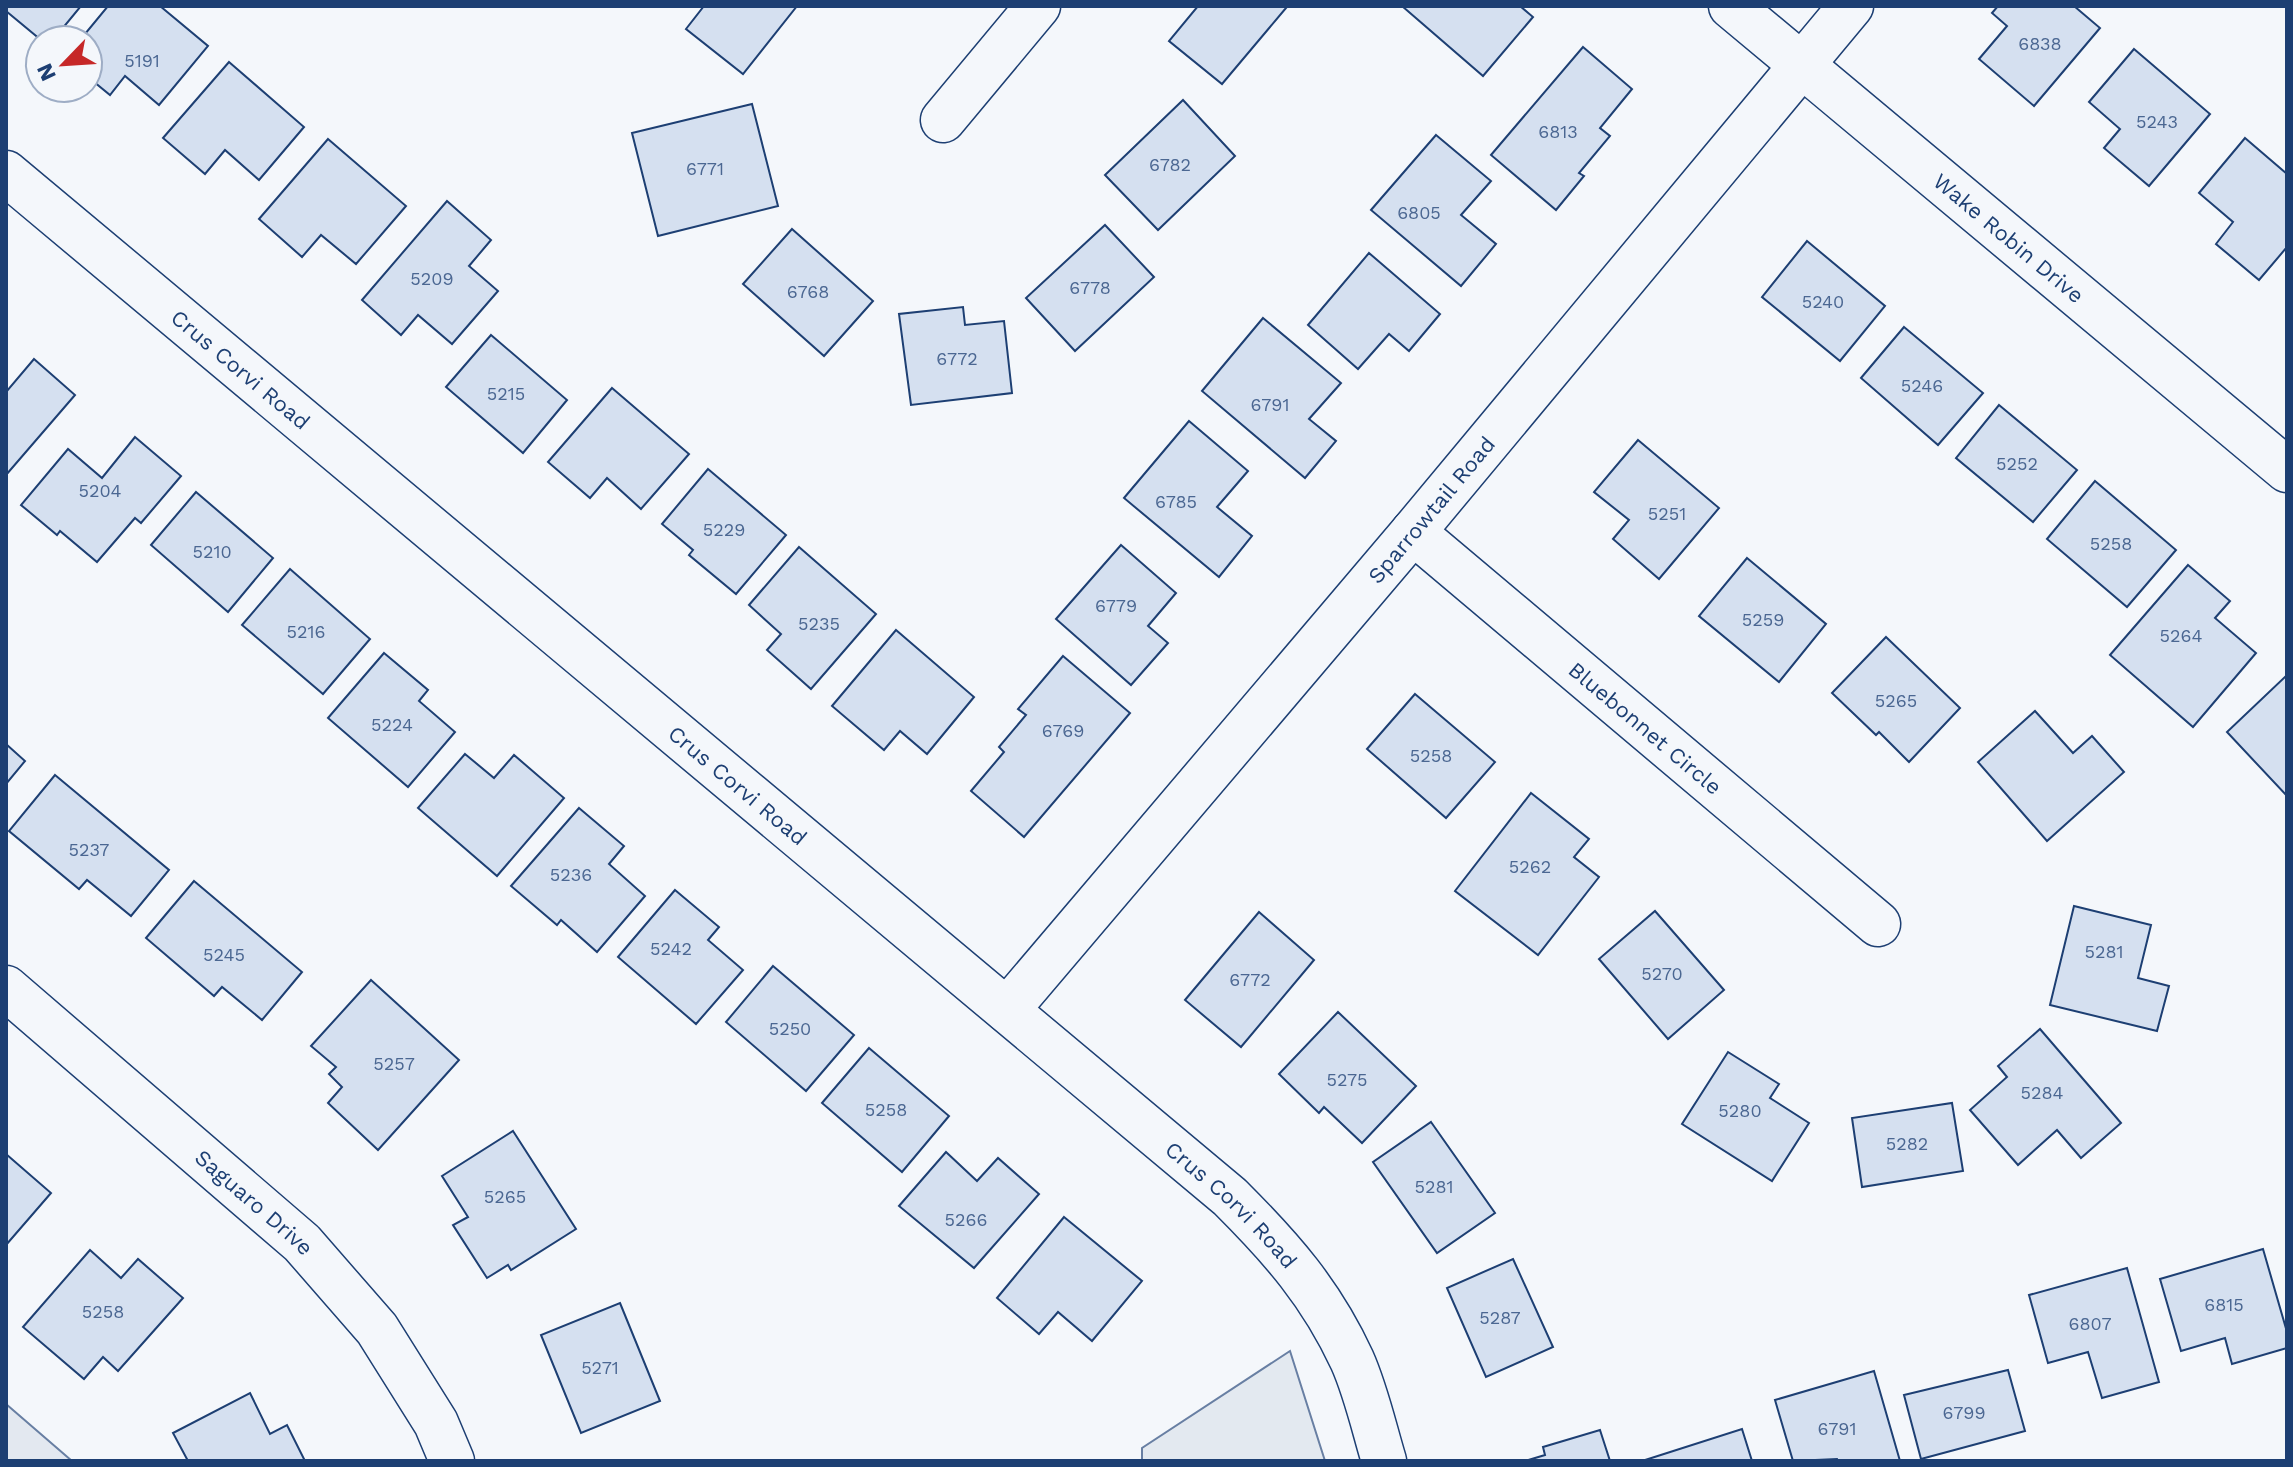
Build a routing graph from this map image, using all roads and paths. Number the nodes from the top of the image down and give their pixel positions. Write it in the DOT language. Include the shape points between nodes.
graph roads {
  1 [pos="1038,6"];
  2 [pos="1731,6"];
  3 [pos="1851,6"];
  4 [pos="1801,64"];
  5 [pos="943,120"];
  6 [pos="6,173"];
  7 [pos="2287,470"];
  8 [pos="1413,532"];
  9 [pos="1878,924"];
  10 [pos="6,988"];
  11 [pos="1007,1010"];
  12 [pos="452,1461"];
  13 [pos="1384,1461"];
  1 -- 5 [label="street"];
  2 -- 4 [label="street, Wake Robin Drive"];
  3 -- 4 [label="street, Sparrowtail Road"];
  4 -- 7 [label="street, Wake Robin Drive"];
  4 -- 8 [label="street, Sparrowtail Road"];
  6 -- 11 [label="street, Crus Corvi Road"];
  8 -- 9 [label="street, Bluebonnet Circle"];
  8 -- 11 [label="street, Sparrowtail Road"];
  10 -- 12 [label="street, Saguaro Drive" via="302,1243 377,1329 436,1423"];
  11 -- 13 [label="street, Crus Corvi Road" via="1230,1197 1280,1247 1322,1301 1353,1363"];
}
